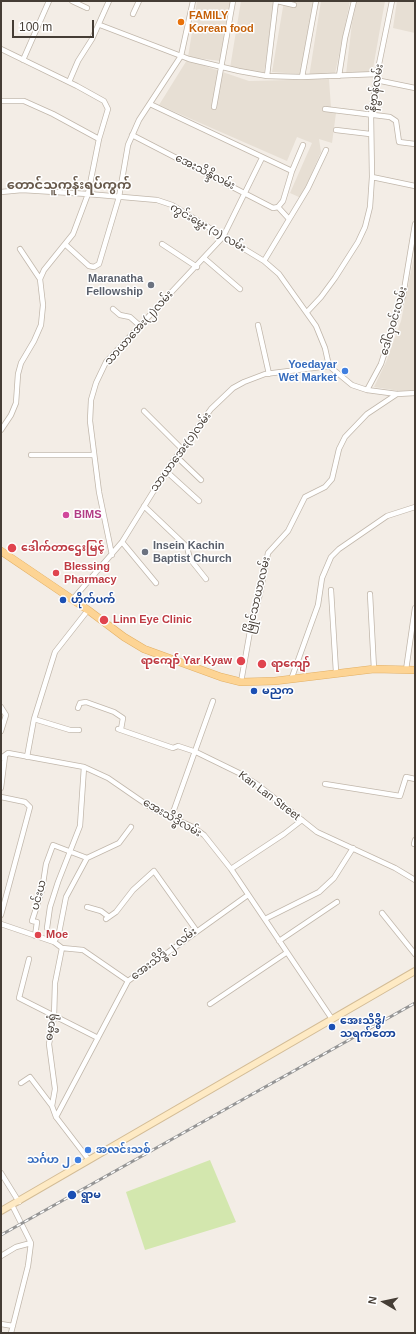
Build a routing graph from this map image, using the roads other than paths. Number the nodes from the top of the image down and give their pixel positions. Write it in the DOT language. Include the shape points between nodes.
graph roads {
  1 [pos="49,1"];
  2 [pos="73,1"];
  3 [pos="109,1"];
  4 [pos="139,1"];
  5 [pos="193,1"];
  6 [pos="233,1"];
  7 [pos="277,1"];
  8 [pos="316,1"];
  9 [pos="354,1"];
  10 [pos="392,1"];
  11 [pos="294,5"];
  12 [pos="87,8"];
  13 [pos="133,14"];
  14 [pos="100,25"];
  15 [pos="1,49"];
  16 [pos="181,56"];
  17 [pos="23,60"];
  18 [pos="221,66"];
  19 [pos="377,74"];
  20 [pos="267,76"];
  21 [pos="339,76"];
  22 [pos="302,77"];
  23 [pos="376,80"];
  24 [pos="69,82"];
  25 [pos="415,88"];
  26 [pos="1,101"];
  27 [pos="150,104"];
  28 [pos="214,107"];
  29 [pos="325,110"];
  30 [pos="371,115"];
  31 [pos="336,130"];
  32 [pos="370,134"];
  33 [pos="132,135"];
  34 [pos="98,139"];
  35 [pos="415,144"];
  36 [pos="303,145"];
  37 [pos="326,150"];
  38 [pos="262,158"];
  39 [pos="292,171"];
  40 [pos="372,177"];
  41 [pos="415,186"];
  42 [pos="1,192"];
  43 [pos="246,193"];
  44 [pos="88,194"];
  45 [pos="119,197"];
  46 [pos="278,207"];
  47 [pos="289,219"];
  48 [pos="415,224"];
  49 [pos="223,237"];
  50 [pos="162,244"];
  51 [pos="66,245"];
  52 [pos="413,245"];
  53 [pos="20,249"];
  54 [pos="204,258"];
  55 [pos="264,261"];
  56 [pos="197,266"];
  57 [pos="40,280"];
  58 [pos="240,289"];
  59 [pos="113,309"];
  60 [pos="307,312"];
  61 [pos="139,325"];
  62 [pos="258,325"];
  63 [pos="329,366"];
  64 [pos="269,374"];
  65 [pos="367,390"];
  66 [pos="415,393"];
  67 [pos="397,394"];
  68 [pos="144,411"];
  69 [pos="1,430"];
  70 [pos="183,450"];
  71 [pos="31,455"];
  72 [pos="94,455"];
  73 [pos="177,457"];
  74 [pos="166,471"];
  75 [pos="201,480"];
  76 [pos="200,502"];
  77 [pos="144,506"];
  78 [pos="415,507"];
  79 [pos="122,542"];
  80 [pos="1,551"];
  81 [pos="112,555"];
  82 [pos="206,579"];
  83 [pos="156,583"];
  84 [pos="331,590"];
  85 [pos="370,594"];
  86 [pos="73,599"];
  87 [pos="415,608"];
  88 [pos="88,610"];
  89 [pos="374,669"];
  90 [pos="406,670"];
  91 [pos="415,670"];
  92 [pos="336,672"];
  93 [pos="292,677"];
  94 [pos="241,682"];
  95 [pos="213,701"];
  96 [pos="1,707"];
  97 [pos="78,708"];
  98 [pos="34,719"];
  99 [pos="79,730"];
  100 [pos="1,731"];
  101 [pos="196,752"];
  102 [pos="3,757"];
  103 [pos="27,757"];
  104 [pos="84,767"];
  105 [pos="415,779"];
  106 [pos="324,784"];
  107 [pos="1,788"];
  108 [pos="1,797"];
  109 [pos="171,818"];
  110 [pos="302,820"];
  111 [pos="132,827"];
  112 [pos="353,848"];
  113 [pos="70,851"];
  114 [pos="87,858"];
  115 [pos="231,869"];
  116 [pos="415,880"];
  117 [pos="248,894"];
  118 [pos="337,902"];
  119 [pos="87,907"];
  120 [pos="382,913"];
  121 [pos="1,915"];
  122 [pos="265,919"];
  123 [pos="1,924"];
  124 [pos="47,928"];
  125 [pos="196,930"];
  126 [pos="35,936"];
  127 [pos="279,941"];
  128 [pos="54,942"];
  129 [pos="62,948"];
  130 [pos="286,953"];
  131 [pos="415,954"];
  132 [pos="29,959"];
  133 [pos="415,971"];
  134 [pos="128,981"];
  135 [pos="210,1004"];
  136 [pos="54,1014"];
  137 [pos="332,1019"];
  138 [pos="98,1038"];
  139 [pos="21,1083"];
  140 [pos="52,1106"];
  141 [pos="56,1117"];
  142 [pos="88,1160"];
  143 [pos="1,1173"];
  144 [pos="18,1202"];
  145 [pos="12,1206"];
  146 [pos="1,1211"];
  147 [pos="31,1243"];
  148 [pos="1,1256"];
  149 [pos="1,1324"];
  150 [pos="13,1326"];
  151 [pos="11,1333"];
  1 -- 17 [label="street"];
  2 -- 12 [label="street"];
  3 -- 14 [label="street"];
  4 -- 13 [label="street"];
  5 -- 16 [label="street"];
  6 -- 18 [label="street"];
  7 -- 11 [label="street"];
  7 -- 20 [label="street"];
  8 -- 22 [label="street"];
  9 -- 21 [label="street"];
  10 -- 19 [label="street, နိဗ္ဗာန်လမ်း"];
  14 -- 16 [label="street"];
  14 -- 24 [label="street" via="78,61"];
  15 -- 17 [label="street"];
  16 -- 18 [label="street"];
  16 -- 27 [label="street"];
  17 -- 24 [label="street"];
  18 -- 20 [label="street"];
  18 -- 28 [label="street"];
  19 -- 21 [label="street"];
  19 -- 23 [label="street, နိဗ္ဗာန်လမ်း"];
  20 -- 22 [label="street"];
  21 -- 22 [label="street"];
  23 -- 25 [label="street"];
  23 -- 30 [label="street, နိဗ္ဗာန်လမ်း"];
  24 -- 34 [label="street" via="107,105"];
  26 -- 34 [label="street" via="24,101"];
  27 -- 33 [label="street"];
  27 -- 38 [label="street"];
  29 -- 30 [label="street"];
  30 -- 32 [label="street, နိဗ္ဗာန်လမ်း"];
  30 -- 35 [label="street" via="394,119 399,142"];
  31 -- 32 [label="street"];
  32 -- 40 [label="street, နိဗ္ဗာန်လမ်း"];
  33 -- 43 [label="street, အေးသိန္ဒိလမ်း"];
  33 -- 45 [label="street" via="125,156"];
  34 -- 44 [label="street"];
  36 -- 39 [label="street"];
  37 -- 47 [label="street" via="308,188"];
  38 -- 39 [label="street"];
  38 -- 43 [label="street, သာယာအေး(၂)လမ်း"];
  39 -- 46 [label="street" via="284,201"];
  40 -- 41 [label="street"];
  40 -- 60 [label="street, နိဗ္ဗာန်လမ်း" via="370,207 361,237 322,297"];
  42 -- 44 [label="street, ကွင်းမွှေး (၁) လမ်း" via="22,190"];
  43 -- 46 [label="street, အေးသိန္ဒိလမ်း" via="273,208"];
  43 -- 49 [label="street, သာယာအေး(၂)လမ်း"];
  44 -- 45 [label="street, ကွင်းမွှေး (၁) လမ်း"];
  44 -- 51 [label="street" via="73,234"];
  45 -- 49 [label="street, ကွင်းမွှေး (၁) လမ်း" via="157,200 172,205"];
  45 -- 51 [label="street" via="98,264 94,267 89,266"];
  46 -- 47 [label="street"];
  47 -- 55 [label="street"];
  48 -- 52 [label="street, ဒေါ်လှဝင်းလမ်း"];
  49 -- 54 [label="street, သာယာအေး(၂)လမ်း"];
  49 -- 55 [label="street, ကွင်းမွှေး (၁) လမ်း"];
  50 -- 56 [label="street"];
  51 -- 57 [label="street" via="44,270"];
  52 -- 65 [label="street, ဒေါ်လှဝင်းလမ်း" via="398,313 381,364"];
  53 -- 57 [label="street"];
  54 -- 56 [label="street, သာယာအေး(၂)လမ်း"];
  54 -- 58 [label="street"];
  55 -- 60 [label="street, ကွင်းမွှေး (၁) လမ်း" via="279,274"];
  56 -- 61 [label="street, သာယာအေး(၂)လမ်း"];
  57 -- 69 [label="street" via="43,305 41,325 21,363 16,403"];
  59 -- 61 [label="street" via="120,315 130,317"];
  60 -- 63 [label="street, ကွင်းမွှေး (၁) လမ်း" via="325,348"];
  61 -- 72 [label="street, သာယာအေး(၂)လမ်း" via="106,362 96,383 91,400 90,421"];
  62 -- 64 [label="street"];
  63 -- 64 [label="street, သာယာအေး(၁)လမ်း"];
  63 -- 65 [label="street" via="352,385"];
  64 -- 70 [label="street, သာယာအေး(၁)လမ်း" via="250,379 233,388 212,409"];
  65 -- 67 [label="street"];
  66 -- 67 [label="street"];
  67 -- 94 [label="street, မြိုင်သာယာလမ်း" via="367,414 345,437 339,449 332,479 325,487 305,497 288,531 268,553"];
  68 -- 70 [label="street"];
  70 -- 73 [label="street, သာယာအေး(၁)လမ်း"];
  71 -- 72 [label="street"];
  72 -- 81 [label="street, သာယာအေး(၂)လမ်း"];
  73 -- 74 [label="street, သာယာအေး(၁)လမ်း"];
  73 -- 75 [label="street"];
  74 -- 76 [label="street"];
  74 -- 77 [label="street, သာယာအေး(၁)လမ်း"];
  77 -- 79 [label="street, သာယာအေး(၁)လမ်း"];
  77 -- 82 [label="street" via="187,547 190,559"];
  78 -- 93 [label="street" via="387,516 331,557 322,578 318,605"];
  79 -- 81 [label="street, သာယာအေး(၁)လမ်း"];
  79 -- 83 [label="street"];
  80 -- 86 [label="main road"];
  81 -- 86 [label="street, သာယာအေး(၁)လမ်း"];
  84 -- 92 [label="street"];
  85 -- 89 [label="street"];
  86 -- 88 [label="main road"];
  87 -- 90 [label="street"];
  88 -- 94 [label="main road" via="144,649"];
  88 -- 98 [label="street" via="55,652"];
  89 -- 90 [label="main road"];
  89 -- 92 [label="main road"];
  90 -- 91 [label="main road"];
  92 -- 93 [label="main road"];
  93 -- 94 [label="main road"];
  95 -- 101 [label="street"];
  96 -- 100 [label="street" via="6,715"];
  97 -- 101 [label="street, Kan Lan Street" via="80,703 86,702 114,712 123,718 120,729 173,748 178,746"];
  98 -- 99 [label="street" via="70,730"];
  98 -- 103 [label="street"];
  101 -- 109 [label="street"];
  101 -- 110 [label="street, Kan Lan Street" via="239,772"];
  102 -- 103 [label="street, အေးသိဒ္ဓိလမ်း" via="8,753"];
  102 -- 107 [label="street"];
  103 -- 104 [label="street, အေးသိဒ္ဓိလမ်း"];
  104 -- 109 [label="street, အေးသိဒ္ဓိလမ်း" via="108,778 153,809"];
  104 -- 113 [label="street" via="80,826"];
  105 -- 106 [label="street" via="406,777 400,796"];
  108 -- 121 [label="street" via="25,802 30,807"];
  109 -- 115 [label="street, အေးသိဒ္ဓိလမ်း" via="193,827 204,835"];
  110 -- 112 [label="street, Kan Lan Street" via="317,832"];
  110 -- 115 [label="street"];
  111 -- 114 [label="street" via="119,843"];
  112 -- 116 [label="street, Kan Lan Street"];
  112 -- 122 [label="street" via="334,878 319,892"];
  113 -- 114 [label="street"];
  113 -- 124 [label="street" via="50,907"];
  113 -- 126 [label="street, ပင်းယ" via="53,845 32,921 37,922"];
  114 -- 128 [label="street" via="66,898 59,933"];
  115 -- 117 [label="street, အေးသိဒ္ဓိလမ်း"];
  117 -- 122 [label="street, အေးသိဒ္ဓိလမ်း"];
  117 -- 125 [label="street, အေးသိဒ္ဓိ ၂ လမ်း"];
  118 -- 127 [label="street"];
  119 -- 125 [label="street" via="101,911 108,918 154,871"];
  120 -- 131 [label="street"];
  122 -- 127 [label="street, အေးသိဒ္ဓိလမ်း"];
  123 -- 126 [label="street"];
  125 -- 134 [label="street, အေးသိဒ္ဓိ ၂ လမ်း"];
  126 -- 128 [label="street"];
  127 -- 130 [label="street, အေးသိဒ္ဓိလမ်း"];
  128 -- 129 [label="street"];
  129 -- 134 [label="street" via="83,950"];
  129 -- 136 [label="street, ဓမ္မာရုံ" via="55,983"];
  130 -- 135 [label="street"];
  130 -- 137 [label="street, အေးသိဒ္ဓိလမ်း"];
  132 -- 136 [label="street" via="19,998"];
  133 -- 137 [label="main road"];
  134 -- 138 [label="street, အေးသိဒ္ဓိ ၂ လမ်း"];
  136 -- 138 [label="street"];
  136 -- 140 [label="street, ဓမ္မာရုံ" via="49,1044 55,1089"];
  137 -- 142 [label="main road"];
  138 -- 141 [label="street, အေးသိဒ္ဓိ ၂ လမ်း"];
  139 -- 140 [label="street" via="30,1077"];
  140 -- 141 [label="street"];
  141 -- 142 [label="street"];
  142 -- 144 [label="main road"];
  143 -- 144 [label="street"];
  144 -- 145 [label="main road"];
  145 -- 146 [label="main road"];
  145 -- 147 [label="street"];
  147 -- 148 [label="street" via="16,1247"];
  147 -- 150 [label="street"];
  149 -- 150 [label="street"];
  150 -- 151 [label="street"];
}
